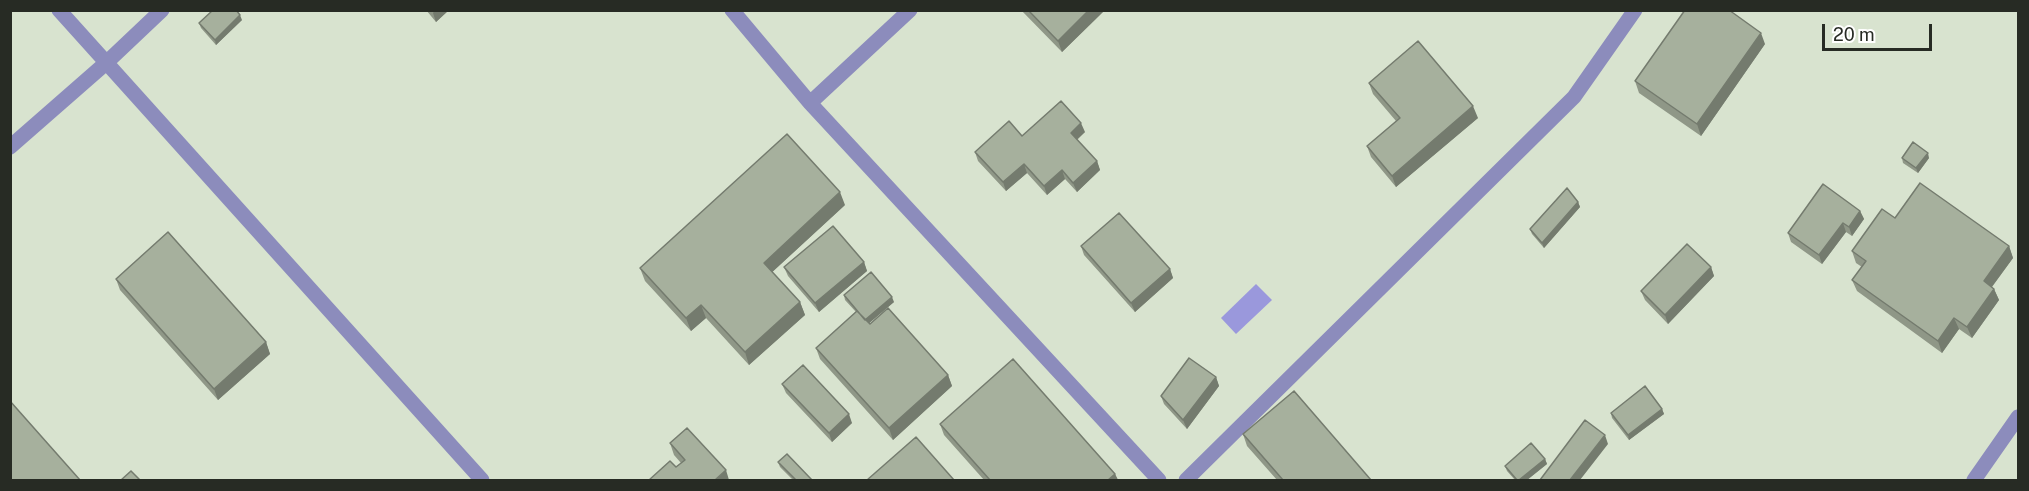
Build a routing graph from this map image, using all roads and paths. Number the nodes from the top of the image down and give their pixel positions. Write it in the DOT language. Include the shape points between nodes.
graph roads {
  1 [pos="59,10"];
  2 [pos="162,10"];
  3 [pos="732,10"];
  4 [pos="910,10"];
  5 [pos="1635,10"];
  6 [pos="106,63"];
  7 [pos="810,103"];
  8 [pos="10,147"];
  9 [pos="2019,417"];
  10 [pos="482,480"];
  11 [pos="1159,480"];
  12 [pos="1186,480"];
  13 [pos="1974,480"];
  1 -- 6 [label="street"];
  2 -- 6 [label="street"];
  3 -- 7 [label="street"];
  4 -- 7 [label="street"];
  5 -- 12 [label="street" via="1574,97"];
  6 -- 8 [label="street"];
  6 -- 10 [label="street"];
  7 -- 11 [label="street"];
  9 -- 13 [label="street"];
}
